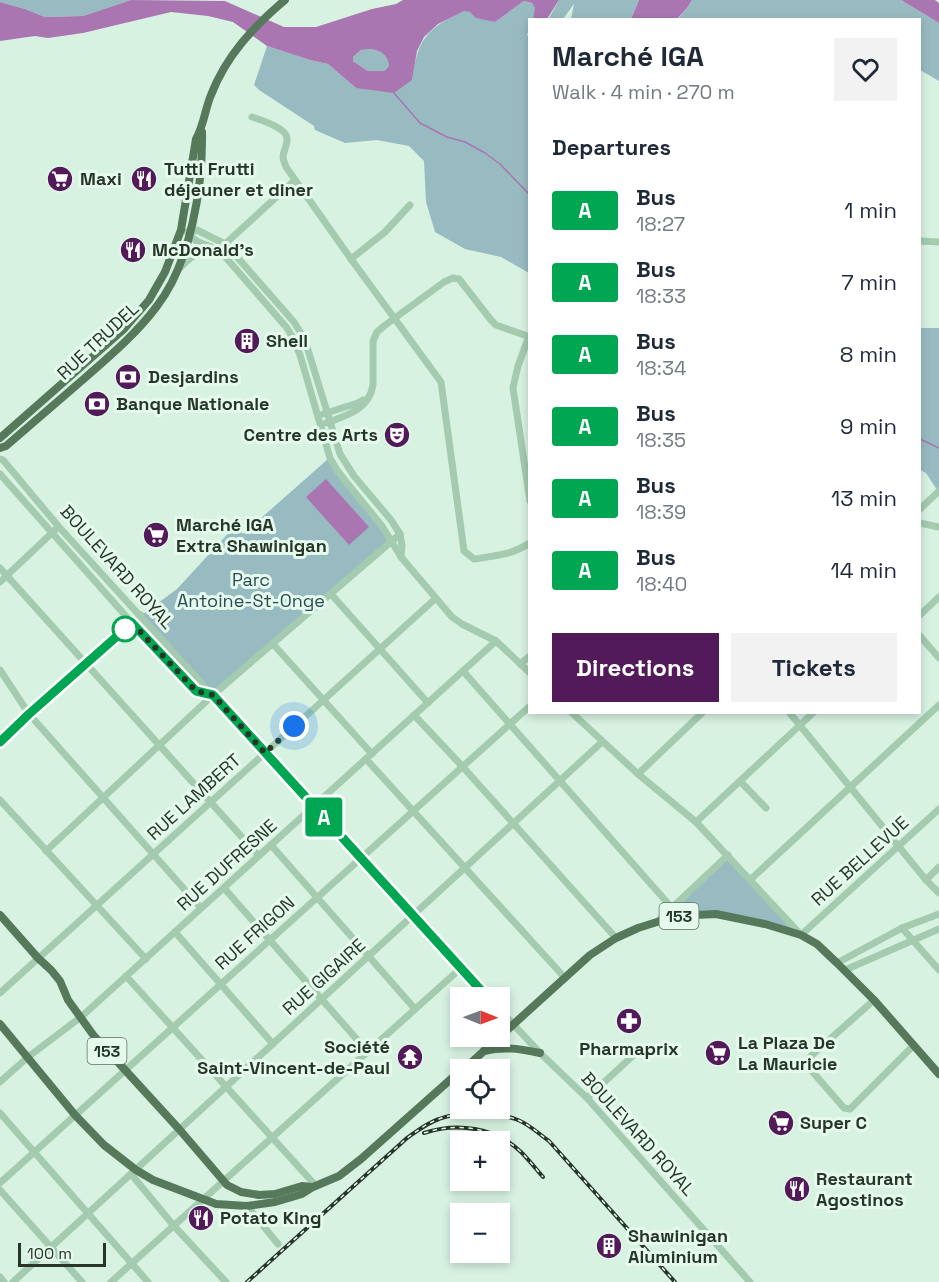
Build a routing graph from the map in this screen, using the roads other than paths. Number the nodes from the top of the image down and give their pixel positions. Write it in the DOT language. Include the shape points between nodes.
graph roads {
  1 [pos="285,0"];
  2 [pos="252,117"];
  3 [pos="295,180"];
  4 [pos="410,205"];
  5 [pos="185,232"];
  6 [pos="921,240"];
  7 [pos="939,243"];
  8 [pos="225,244"];
  9 [pos="218,249"];
  10 [pos="351,259"];
  11 [pos="178,269"];
  12 [pos="394,319"];
  13 [pos="528,337"];
  14 [pos="528,340"];
  15 [pos="368,398"];
  16 [pos="327,413"];
  17 [pos="317,416"];
  18 [pos="330,422"];
  19 [pos="320,425"];
  20 [pos="0,438"];
  21 [pos="528,441"];
  22 [pos="521,443"];
  23 [pos="0,448"];
  24 [pos="0,459"];
  25 [pos="0,474"];
  26 [pos="528,488"];
  27 [pos="939,491"];
  28 [pos="921,508"];
  29 [pos="921,523"];
  30 [pos="59,526"];
  31 [pos="939,527"];
  32 [pos="52,533"];
  33 [pos="400,534"];
  34 [pos="392,541"];
  35 [pos="528,544"];
  36 [pos="401,557"];
  37 [pos="0,568"];
  38 [pos="7,575"];
  39 [pos="0,582"];
  40 [pos="331,594"];
  41 [pos="939,597"];
  42 [pos="435,599"];
  43 [pos="921,614"];
  44 [pos="141,615"];
  45 [pos="132,623"];
  46 [pos="921,637"];
  47 [pos="496,641"];
  48 [pos="273,644"];
  49 [pos="380,649"];
  50 [pos="528,658"];
  51 [pos="939,658"];
  52 [pos="86,664"];
  53 [pos="520,664"];
  54 [pos="0,670"];
  55 [pos="463,671"];
  56 [pos="528,671"];
  57 [pos="213,695"];
  58 [pos="323,700"];
  59 [pos="428,703"];
  60 [pos="939,705"];
  61 [pos="528,708"];
  62 [pos="29,714"];
  63 [pos="576,714"];
  64 [pos="701,714"];
  65 [pos="791,714"];
  66 [pos="812,714"];
  67 [pos="414,715"];
  68 [pos="509,724"];
  69 [pos="801,725"];
  70 [pos="0,742"];
  71 [pos="602,742"];
  72 [pos="160,745"];
  73 [pos="265,753"];
  74 [pos="369,756"];
  75 [pos="462,766"];
  76 [pos="638,774"];
  77 [pos="560,781"];
  78 [pos="740,781"];
  79 [pos="850,787"];
  80 [pos="104,798"];
  81 [pos="0,800"];
  82 [pos="211,802"];
  83 [pos="314,806"];
  84 [pos="766,808"];
  85 [pos="939,809"];
  86 [pos="413,810"];
  87 [pos="696,822"];
  88 [pos="513,824"];
  89 [pos="271,845"];
  90 [pos="898,846"];
  91 [pos="46,851"];
  92 [pos="153,855"];
  93 [pos="728,855"];
  94 [pos="259,856"];
  95 [pos="361,857"];
  96 [pos="939,867"];
  97 [pos="465,868"];
  98 [pos="750,880"];
  99 [pos="926,880"];
  100 [pos="224,888"];
  101 [pos="939,892"];
  102 [pos="317,897"];
  103 [pos="97,906"];
  104 [pos="201,908"];
  105 [pos="674,912"];
  106 [pos="939,914"];
  107 [pos="0,915"];
  108 [pos="414,915"];
  109 [pos="902,927"];
  110 [pos="939,929"];
  111 [pos="175,932"];
  112 [pos="801,935"];
  113 [pos="616,938"];
  114 [pos="912,939"];
  115 [pos="269,941"];
  116 [pos="369,956"];
  117 [pos="39,958"];
  118 [pos="146,959"];
  119 [pos="837,963"];
  120 [pos="461,968"];
  121 [pos="845,970"];
  122 [pos="939,970"];
  123 [pos="126,976"];
  124 [pos="565,978"];
  125 [pos="220,984"];
  126 [pos="478,987"];
  127 [pos="0,993"];
  128 [pos="322,999"];
  129 [pos="874,1000"];
  130 [pos="415,1009"];
  131 [pos="81,1017"];
  132 [pos="510,1022"];
  133 [pos="0,1024"];
  134 [pos="513,1025"];
  135 [pos="173,1027"];
  136 [pos="273,1044"];
  137 [pos="914,1045"];
  138 [pos="484,1051"];
  139 [pos="638,1051"];
  140 [pos="368,1052"];
  141 [pos="540,1053"];
  142 [pos="28,1057"];
  143 [pos="475,1059"];
  144 [pos="125,1070"];
  145 [pos="939,1074"];
  146 [pos="450,1081"];
  147 [pos="0,1082"];
  148 [pos="226,1087"];
  149 [pos="587,1098"];
  150 [pos="0,1113"];
  151 [pos="75,1115"];
  152 [pos="179,1129"];
  153 [pos="272,1137"];
  154 [pos="34,1152"];
  155 [pos="133,1172"];
  156 [pos="225,1180"];
  157 [pos="0,1183"];
  158 [pos="314,1186"];
  159 [pos="0,1190"];
  160 [pos="204,1199"];
  161 [pos="247,1206"];
  162 [pos="88,1213"];
  163 [pos="174,1226"];
  164 [pos="278,1244"];
  165 [pos="51,1247"];
  166 [pos="132,1263"];
  167 [pos="0,1277"];
  168 [pos="4,1282"];
  169 [pos="13,1282"];
  170 [pos="82,1282"];
  171 [pos="111,1282"];
  172 [pos="148,1282"];
  173 [pos="226,1282"];
  174 [pos="750,1282"];
  1 -- 5 [label="main road, RUE TRUDEL" via="257,24 229,58 211,95 202,129 194,219"];
  2 -- 3 [label="street" via="287,136 283,156"];
  3 -- 8 [label="street"];
  3 -- 10 [label="street"];
  4 -- 10 [label="street" via="385,232"];
  5 -- 8 [label="street" via="196,230"];
  5 -- 9 [label="street"];
  5 -- 11 [label="main road, RUE TRUDEL"];
  5 -- 20 [label="main road, RUE TRUDEL" via="149,300 124,329"];
  6 -- 7 [label="street"];
  8 -- 16 [label="street" via="302,335"];
  9 -- 11 [label="street" via="189,257"];
  9 -- 17 [label="street" via="287,328 300,356"];
  10 -- 12 [label="street"];
  11 -- 23 [label="main road, RUE TRUDEL" via="158,306 131,337"];
  12 -- 13 [label="street" via="453,278 459,279 496,325"];
  12 -- 15 [label="street" via="377,332 373,341 373,385"];
  12 -- 35 [label="street" via="441,382 464,551 474,559 507,554"];
  14 -- 22 [label="street" via="513,388"];
  15 -- 16 [label="street"];
  15 -- 18 [label="street" via="353,414"];
  16 -- 17 [label="street"];
  16 -- 18 [label="street"];
  17 -- 19 [label="street"];
  18 -- 19 [label="street"];
  18 -- 33 [label="street" via="340,454"];
  19 -- 34 [label="street" via="337,470"];
  21 -- 22 [label="street"];
  22 -- 26 [label="street"];
  24 -- 30 [label="street, BOULEVARD ROYAL"];
  25 -- 32 [label="street, BOULEVARD ROYAL"];
  27 -- 28 [label="street"];
  29 -- 31 [label="street"];
  30 -- 32 [label="street"];
  30 -- 44 [label="street, BOULEVARD ROYAL"];
  32 -- 38 [label="street"];
  32 -- 45 [label="street, BOULEVARD ROYAL"];
  33 -- 34 [label="street"];
  33 -- 36 [label="street"];
  34 -- 36 [label="street"];
  34 -- 40 [label="street"];
  36 -- 42 [label="street"];
  37 -- 38 [label="street"];
  38 -- 39 [label="street"];
  38 -- 52 [label="street"];
  40 -- 48 [label="street"];
  40 -- 49 [label="street"];
  41 -- 43 [label="street"];
  42 -- 47 [label="street" via="462,624"];
  42 -- 49 [label="street, RUE LAMBERT"];
  44 -- 45 [label="street"];
  44 -- 57 [label="street, BOULEVARD ROYAL"];
  45 -- 52 [label="street"];
  45 -- 57 [label="street, BOULEVARD ROYAL" via="196,691"];
  46 -- 51 [label="street"];
  47 -- 53 [label="street"];
  47 -- 55 [label="street, RUE DUFRESNE"];
  48 -- 57 [label="street"];
  48 -- 58 [label="street"];
  49 -- 58 [label="street, RUE LAMBERT"];
  49 -- 59 [label="street"];
  50 -- 53 [label="street"];
  52 -- 62 [label="street"];
  52 -- 72 [label="street"];
  53 -- 56 [label="street"];
  54 -- 62 [label="street"];
  55 -- 59 [label="street, RUE DUFRESNE"];
  55 -- 68 [label="street"];
  57 -- 72 [label="street"];
  57 -- 73 [label="street, BOULEVARD ROYAL"];
  58 -- 73 [label="street, RUE LAMBERT"];
  58 -- 74 [label="street"];
  59 -- 67 [label="street, RUE DUFRESNE"];
  60 -- 79 [label="street"];
  61 -- 68 [label="street, RUE FRIGON"];
  62 -- 70 [label="street"];
  62 -- 80 [label="street"];
  63 -- 71 [label="street"];
  64 -- 76 [label="street"];
  65 -- 69 [label="street"];
  66 -- 69 [label="street"];
  67 -- 74 [label="street, RUE DUFRESNE"];
  67 -- 75 [label="street"];
  68 -- 75 [label="street, RUE FRIGON"];
  68 -- 77 [label="street"];
  69 -- 78 [label="street"];
  69 -- 79 [label="street"];
  71 -- 76 [label="street"];
  71 -- 77 [label="street, RUE GIGAIRE"];
  72 -- 80 [label="street"];
  72 -- 82 [label="street"];
  73 -- 82 [label="street, RUE LAMBERT"];
  73 -- 83 [label="street, BOULEVARD ROYAL"];
  74 -- 83 [label="street, RUE DUFRESNE"];
  74 -- 86 [label="street"];
  75 -- 86 [label="street, RUE FRIGON"];
  75 -- 88 [label="street"];
  76 -- 87 [label="street"];
  77 -- 88 [label="street, RUE GIGAIRE"];
  77 -- 105 [label="street"];
  78 -- 84 [label="street"];
  78 -- 87 [label="street"];
  79 -- 90 [label="street"];
  79 -- 98 [label="street"];
  80 -- 91 [label="street"];
  80 -- 92 [label="street"];
  81 -- 91 [label="street"];
  82 -- 92 [label="street, RUE LAMBERT"];
  82 -- 94 [label="street"];
  83 -- 89 [label="street, RUE DUFRESNE"];
  83 -- 95 [label="street, BOULEVARD ROYAL"];
  85 -- 90 [label="street, RUE BELLEVUE"];
  86 -- 95 [label="street, RUE FRIGON"];
  86 -- 97 [label="street"];
  87 -- 93 [label="street"];
  88 -- 97 [label="street, RUE GIGAIRE"];
  88 -- 113 [label="street"];
  89 -- 94 [label="street, RUE DUFRESNE"];
  89 -- 102 [label="street"];
  90 -- 99 [label="street"];
  90 -- 112 [label="street, RUE BELLEVUE"];
  91 -- 103 [label="street"];
  92 -- 103 [label="street, RUE LAMBERT"];
  92 -- 104 [label="street"];
  93 -- 98 [label="street"];
  93 -- 105 [label="street"];
  94 -- 100 [label="street, RUE DUFRESNE"];
  95 -- 102 [label="street, RUE FRIGON"];
  95 -- 108 [label="street, BOULEVARD ROYAL"];
  96 -- 99 [label="street"];
  97 -- 108 [label="street, RUE GIGAIRE"];
  97 -- 124 [label="street"];
  98 -- 112 [label="street"];
  99 -- 101 [label="street"];
  100 -- 104 [label="street, RUE DUFRESNE"];
  100 -- 115 [label="street"];
  102 -- 115 [label="street, RUE FRIGON"];
  102 -- 116 [label="street"];
  103 -- 117 [label="street, RUE LAMBERT"];
  103 -- 118 [label="street"];
  104 -- 111 [label="street, RUE DUFRESNE"];
  105 -- 112 [label="main road, 153" via="716,914"];
  105 -- 113 [label="main road, 153"];
  106 -- 109 [label="street"];
  107 -- 117 [label="main road, 153"];
  108 -- 116 [label="street, RUE GIGAIRE"];
  108 -- 120 [label="street, BOULEVARD ROYAL"];
  109 -- 114 [label="street"];
  109 -- 119 [label="street"];
  110 -- 114 [label="street"];
  111 -- 118 [label="street, RUE DUFRESNE"];
  111 -- 125 [label="street"];
  112 -- 119 [label="main road, 153"];
  113 -- 124 [label="main road, 153"];
  114 -- 121 [label="street"];
  114 -- 122 [label="street"];
  115 -- 125 [label="street, RUE FRIGON"];
  115 -- 128 [label="street"];
  116 -- 128 [label="street, RUE GIGAIRE"];
  116 -- 130 [label="street"];
  117 -- 127 [label="street, RUE LAMBERT"];
  117 -- 131 [label="main road, 153" via="60,981"];
  118 -- 123 [label="street, RUE DUFRESNE"];
  119 -- 121 [label="main road, 153"];
  120 -- 126 [label="street, BOULEVARD ROYAL"];
  120 -- 130 [label="street"];
  121 -- 129 [label="main road, 153"];
  123 -- 131 [label="street, RUE DUFRESNE"];
  123 -- 135 [label="street"];
  124 -- 134 [label="main road, 153"];
  125 -- 135 [label="street, RUE FRIGON"];
  125 -- 136 [label="street"];
  128 -- 136 [label="street, RUE GIGAIRE"];
  128 -- 140 [label="street"];
  129 -- 137 [label="main road, 153"];
  129 -- 137 [label="street" via="807,1063 844,1108 850,1109"];
  130 -- 140 [label="street"];
  131 -- 142 [label="street, RUE DUFRESNE"];
  131 -- 144 [label="main road, 153"];
  132 -- 134 [label="street, BOULEVARD ROYAL"];
  133 -- 142 [label="main road, 153"];
  134 -- 138 [label="main road, 153"];
  134 -- 141 [label="street, BOULEVARD ROYAL"];
  135 -- 144 [label="street, RUE FRIGON"];
  135 -- 148 [label="street"];
  136 -- 148 [label="street, RUE GIGAIRE"];
  137 -- 145 [label="main road, 153"];
  138 -- 141 [label="main road" via="505,1047"];
  138 -- 143 [label="main road, 153"];
  139 -- 149 [label="street"];
  140 -- 153 [label="street"];
  141 -- 149 [label="street, BOULEVARD ROYAL"];
  142 -- 147 [label="street, RUE DUFRESNE"];
  142 -- 151 [label="main road, 153"];
  144 -- 151 [label="street, RUE FRIGON"];
  144 -- 152 [label="main road, 153"];
  146 -- 158 [label="main road, 153" via="361,1159 339,1176"];
  148 -- 152 [label="street, RUE GIGAIRE"];
  148 -- 153 [label="street"];
  149 -- 174 [label="street, BOULEVARD ROYAL"];
  150 -- 154 [label="street"];
  151 -- 154 [label="street, RUE FRIGON"];
  151 -- 155 [label="main road, 153"];
  152 -- 155 [label="street, RUE GIGAIRE"];
  152 -- 156 [label="main road, 153"];
  153 -- 156 [label="street"];
  153 -- 158 [label="street"];
  154 -- 157 [label="street, RUE FRIGON"];
  154 -- 162 [label="street"];
  155 -- 160 [label="main road, 153"];
  155 -- 162 [label="street, RUE GIGAIRE"];
  155 -- 163 [label="street"];
  156 -- 158 [label="main road, 153" via="242,1192 259,1195"];
  156 -- 160 [label="street"];
  158 -- 161 [label="main road, 153" via="302,1194"];
  159 -- 165 [label="street"];
  160 -- 161 [label="main road, 153" via="216,1204"];
  160 -- 163 [label="street"];
  161 -- 164 [label="street"];
  162 -- 165 [label="street, RUE GIGAIRE"];
  162 -- 166 [label="street"];
  163 -- 166 [label="street"];
  163 -- 173 [label="street"];
  165 -- 169 [label="street, RUE GIGAIRE"];
  165 -- 170 [label="street"];
  166 -- 171 [label="street"];
  166 -- 172 [label="street"];
  167 -- 168 [label="street"];
}
